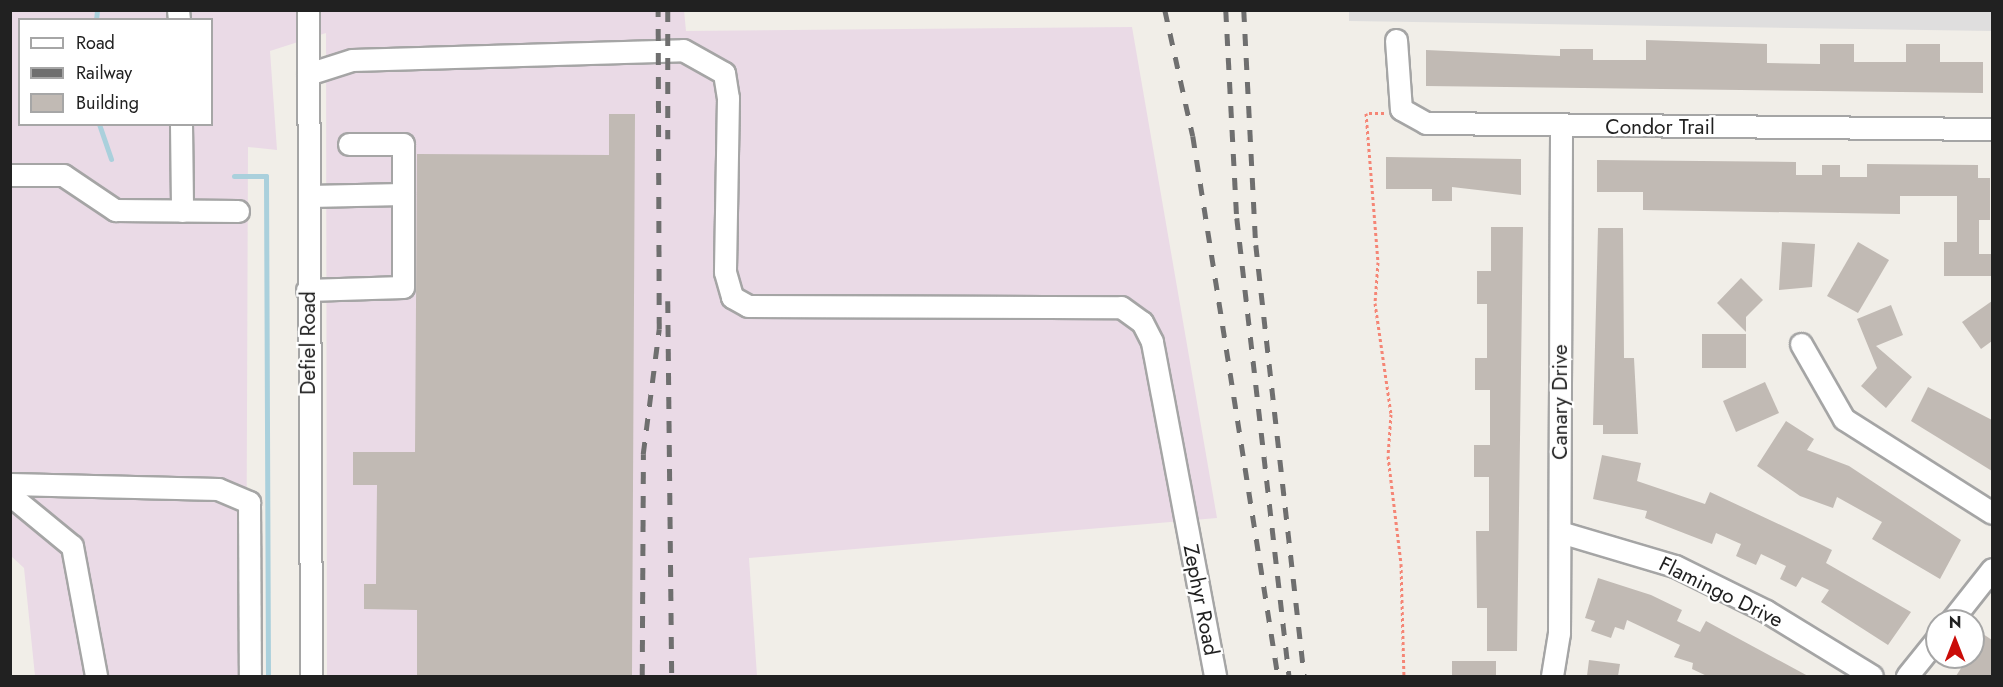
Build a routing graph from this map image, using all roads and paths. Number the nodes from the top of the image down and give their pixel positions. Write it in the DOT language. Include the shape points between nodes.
graph roads {
  1 [pos="308,10"];
  2 [pos="1396,40"];
  3 [pos="308,75"];
  4 [pos="1389,120"];
  5 [pos="181,126"];
  6 [pos="1561,126"];
  7 [pos="1992,129"];
  8 [pos="350,144"];
  9 [pos="10,176"];
  10 [pos="403,194"];
  11 [pos="309,196"];
  12 [pos="182,211"];
  13 [pos="238,211"];
  14 [pos="307,290"];
  15 [pos="1801,344"];
  16 [pos="10,484"];
  17 [pos="10,495"];
  18 [pos="1992,513"];
  19 [pos="1560,532"];
  20 [pos="1992,569"];
  21 [pos="1960,609"];
  22 [pos="1925,654"];
  23 [pos="96,676"];
  24 [pos="250,676"];
  25 [pos="310,676"];
  26 [pos="1215,676"];
  27 [pos="1404,676"];
  28 [pos="1552,676"];
  29 [pos="1872,676"];
  30 [pos="1907,676"];
  1 -- 3 [label="street, Defiel Road"];
  2 -- 6 [label="street, Condor Trail" via="1398,96 1409,118 1426,123"];
  3 -- 11 [label="street, Defiel Road"];
  3 -- 26 [label="street, Zephyr Road" via="352,60 683,50 724,73 728,98 725,272 732,297 748,306 1121,307 1142,322 1152,342"];
  4 -- 27 [label="path" via="1383,112 1366,114 1378,262 1375,303 1391,414 1388,456 1401,564"];
  5 -- 12 [label="street"];
  6 -- 7 [label="street, Condor Trail"];
  6 -- 19 [label="street, Canary Drive"];
  8 -- 10 [label="street" via="403,144"];
  9 -- 12 [label="street" via="63,176 116,210"];
  10 -- 11 [label="street"];
  10 -- 14 [label="street" via="403,287"];
  11 -- 14 [label="street, Defiel Road"];
  12 -- 13 [label="street"];
  14 -- 25 [label="street, Defiel Road"];
  15 -- 18 [label="street" via="1844,419"];
  16 -- 24 [label="street" via="218,489 249,502"];
  17 -- 23 [label="street" via="72,546"];
  19 -- 28 [label="street, Canary Drive" via="1559,633"];
  19 -- 29 [label="street, Flamingo Drive" via="1675,566 1766,611"];
  20 -- 21 [label="street"];
  22 -- 30 [label="street"];
}
